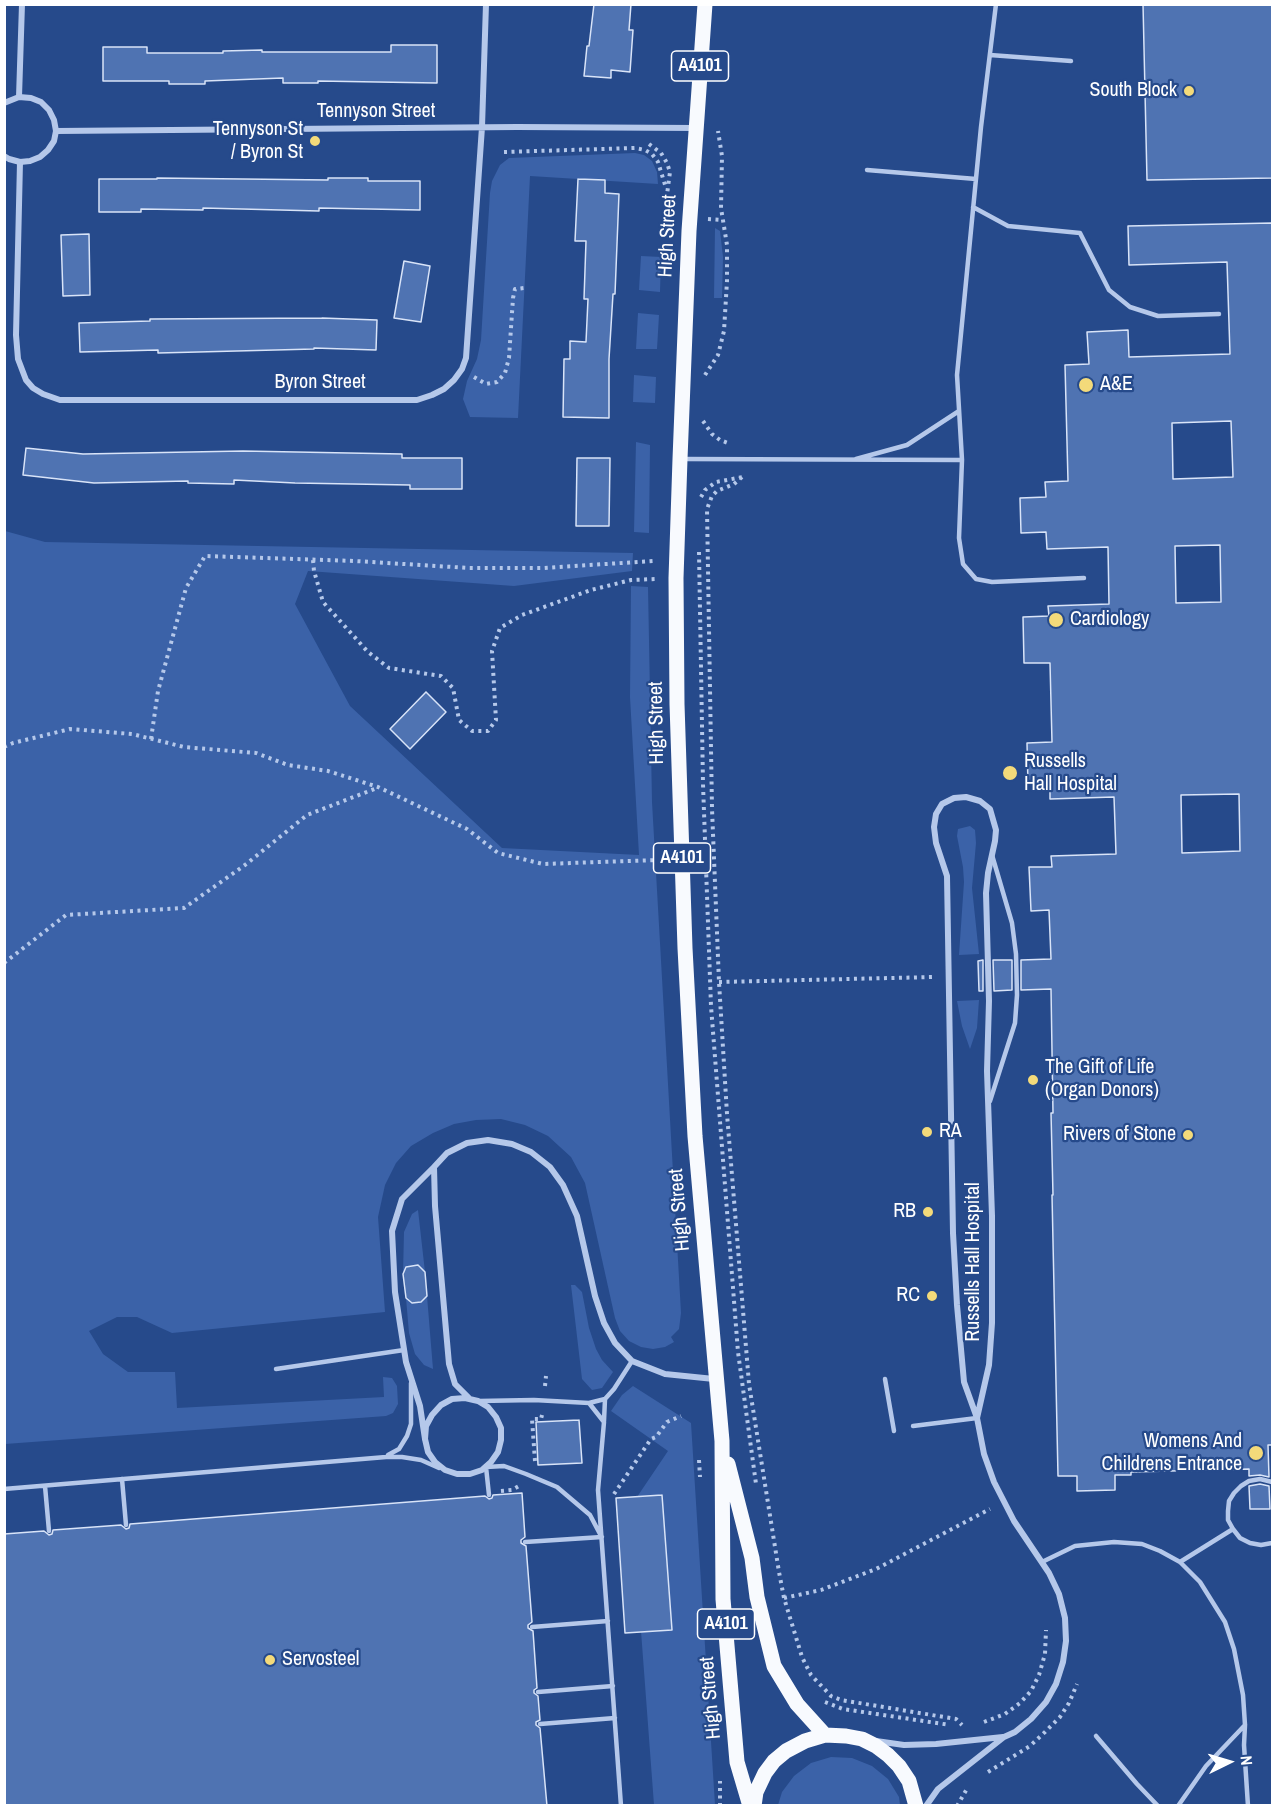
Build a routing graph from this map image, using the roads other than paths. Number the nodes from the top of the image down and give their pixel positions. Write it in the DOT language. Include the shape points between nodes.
graph roads {
  1 [pos="22,4"];
  2 [pos="486,4"];
  3 [pos="705,4"];
  4 [pos="996,4"];
  5 [pos="990,55"];
  6 [pos="1071,61"];
  7 [pos="20,97"];
  8 [pos="4,103"];
  9 [pos="482,127"];
  10 [pos="696,128"];
  11 [pos="56,131"];
  12 [pos="4,156"];
  13 [pos="20,162"];
  14 [pos="867,170"];
  15 [pos="976,179"];
  16 [pos="973,207"];
  17 [pos="1219,314"];
  18 [pos="959,411"];
  19 [pos="680,459"];
  20 [pos="850,460"];
  21 [pos="962,460"];
  22 [pos="1084,578"];
  23 [pos="992,855"];
  24 [pos="988,1106"];
  25 [pos="434,1167"];
  26 [pos="404,1350"];
  27 [pos="632,1361"];
  28 [pos="276,1369"];
  29 [pos="411,1377"];
  30 [pos="885,1378"];
  31 [pos="716,1380"];
  32 [pos="605,1399"];
  33 [pos="474,1400"];
  34 [pos="589,1403"];
  35 [pos="977,1418"];
  36 [pos="604,1422"];
  37 [pos="913,1426"];
  38 [pos="894,1431"];
  39 [pos="425,1439"];
  40 [pos="722,1441"];
  41 [pos="386,1456"];
  42 [pos="486,1467"];
  43 [pos="445,1470"];
  44 [pos="122,1479"];
  45 [pos="1272,1482"];
  46 [pos="45,1486"];
  47 [pos="4,1489"];
  48 [pos="489,1496"];
  49 [pos="126,1525"];
  50 [pos="1233,1530"];
  51 [pos="49,1531"];
  52 [pos="602,1537"];
  53 [pos="525,1542"];
  54 [pos="1272,1543"];
  55 [pos="1042,1562"];
  56 [pos="1180,1562"];
  57 [pos="608,1621"];
  58 [pos="532,1628"];
  59 [pos="613,1686"];
  60 [pos="538,1692"];
  61 [pos="615,1718"];
  62 [pos="540,1724"];
  63 [pos="1245,1725"];
  64 [pos="825,1735"];
  65 [pos="846,1736"];
  66 [pos="1096,1736"];
  67 [pos="1004,1737"];
  68 [pos="621,1806"];
  69 [pos="752,1806"];
  70 [pos="916,1806"];
  71 [pos="926,1806"];
  72 [pos="1158,1806"];
  73 [pos="1178,1806"];
  74 [pos="1248,1806"];
  1 -- 7 [label="street"];
  2 -- 9 [label="street"];
  3 -- 10 [label="main road, High Street / A4101"];
  4 -- 5 [label="lane"];
  5 -- 6 [label="lane"];
  5 -- 15 [label="lane"];
  7 -- 8 [label="street"];
  7 -- 11 [label="street" via="41,102 49,110"];
  9 -- 10 [label="street, Tennyson Street"];
  9 -- 11 [label="street, Tennyson Street"];
  9 -- 13 [label="street, Byron Street" via="466,358 462,369 444,389 417,400 60,400 43,394 26,380 18,359"];
  10 -- 19 [label="main road, High Street / A4101"];
  11 -- 13 [label="street" via="54,141 40,158"];
  12 -- 13 [label="street"];
  14 -- 15 [label="lane"];
  15 -- 16 [label="lane"];
  16 -- 17 [label="lane" via="1008,226 1080,233 1109,290 1130,307 1158,316"];
  16 -- 18 [label="lane" via="957,375"];
  18 -- 20 [label="lane" via="907,445"];
  18 -- 21 [label="lane"];
  19 -- 20 [label="lane"];
  19 -- 31 [label="main road, High Street / A4101" via="676,578 680,808 695,1137"];
  20 -- 21 [label="lane"];
  21 -- 22 [label="lane" via="959,538 963,564 976,579 992,582"];
  23 -- 24 [label="street, Russells Hall Hospital" via="986,893"];
  23 -- 24 [label="lane" via="1012,923 1017,995 1015,1023"];
  23 -- 35 [label="street, Russells Hall Hospital" via="996,830 990,809 966,797 942,804 934,827 947,876 957,1305 964,1382"];
  24 -- 35 [label="street, Russells Hall Hospital" via="992,1323 989,1365"];
  25 -- 26 [label="street" via="402,1198 393,1231 395,1292"];
  25 -- 27 [label="street" via="447,1153 467,1143 488,1140 531,1152 550,1167 577,1216 604,1323 615,1343"];
  25 -- 33 [label="street" via="449,1364 455,1384"];
  26 -- 28 [label="lane"];
  26 -- 29 [label="street"];
  27 -- 31 [label="street" via="665,1374"];
  27 -- 32 [label="lane"];
  29 -- 39 [label="street"];
  29 -- 41 [label="lane" via="411,1424 399,1449"];
  30 -- 38 [label="lane"];
  31 -- 40 [label="main road, High Street / A4101"];
  32 -- 34 [label="lane"];
  32 -- 36 [label="lane"];
  33 -- 34 [label="lane"];
  33 -- 39 [label="street" via="452,1400 441,1405 426,1426"];
  33 -- 42 [label="street" via="492,1412 501,1428 498,1452"];
  34 -- 36 [label="lane"];
  35 -- 37 [label="lane"];
  35 -- 55 [label="street, Russells Hall Hospital" via="994,1482"];
  36 -- 52 [label="lane" via="598,1490"];
  39 -- 43 [label="street" via="428,1452"];
  40 -- 64 [label="main road, High Street / A4101" via="774,1666 797,1704"];
  40 -- 69 [label="main road, High Street / A4101" via="723,1599 737,1761"];
  41 -- 43 [label="lane" via="422,1460"];
  41 -- 44 [label="lane"];
  42 -- 43 [label="street" via="470,1474"];
  42 -- 48 [label="lane"];
  42 -- 52 [label="lane" via="504,1467 557,1487 590,1515"];
  44 -- 46 [label="lane"];
  44 -- 49 [label="lane"];
  45 -- 50 [label="lane" via="1249,1481 1234,1493 1228,1511"];
  46 -- 47 [label="lane"];
  46 -- 51 [label="lane"];
  50 -- 54 [label="lane" via="1250,1543"];
  50 -- 56 [label="lane"];
  52 -- 53 [label="lane"];
  52 -- 57 [label="lane"];
  55 -- 56 [label="lane" via="1075,1546 1114,1542 1142,1544"];
  55 -- 67 [label="street, Russells Hall Hospital" via="1059,1594 1065,1618 1063,1662 1046,1702 1031,1719"];
  56 -- 63 [label="lane" via="1200,1582 1225,1622 1243,1695"];
  57 -- 58 [label="lane"];
  57 -- 59 [label="lane"];
  59 -- 60 [label="lane"];
  59 -- 61 [label="lane"];
  61 -- 62 [label="lane"];
  61 -- 68 [label="lane"];
  63 -- 73 [label="lane" via="1206,1766"];
  63 -- 74 [label="lane"];
  64 -- 65 [label="main road, A4101"];
  64 -- 69 [label="main road, A4101" via="805,1741 774,1761"];
  65 -- 67 [label="street, Russells Hall Hospital" via="904,1745"];
  65 -- 70 [label="main road, A4101" via="862,1739 888,1755 909,1781"];
  66 -- 72 [label="lane"];
  67 -- 71 [label="street, Russells Hall Hospital" via="938,1789"];
}
